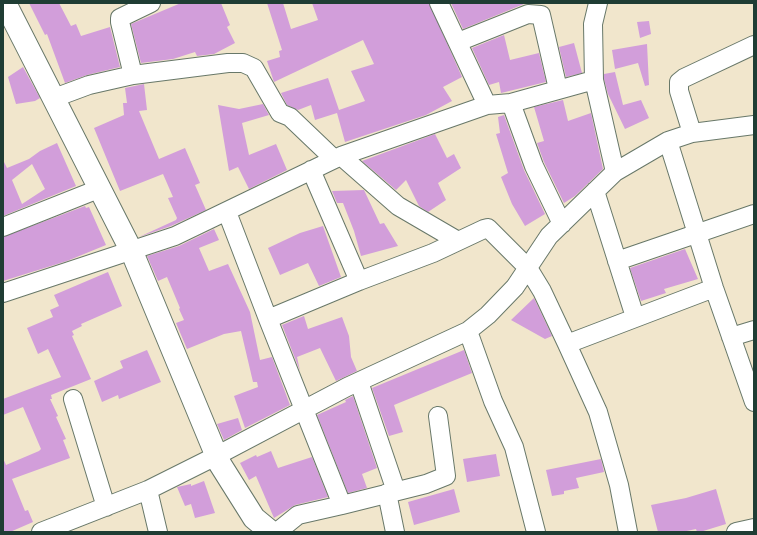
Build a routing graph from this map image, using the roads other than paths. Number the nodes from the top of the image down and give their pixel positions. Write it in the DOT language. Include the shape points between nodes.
graph roads {
  1 [pos="5,3"];
  2 [pos="151,3"];
  3 [pos="439,3"];
  4 [pos="598,3"];
  5 [pos="458,42"];
  6 [pos="754,45"];
  7 [pos="133,75"];
  8 [pos="594,80"];
  9 [pos="558,89"];
  10 [pos="54,98"];
  11 [pos="511,103"];
  12 [pos="487,105"];
  13 [pos="754,125"];
  14 [pos="692,133"];
  15 [pos="668,141"];
  16 [pos="337,158"];
  17 [pos="311,170"];
  18 [pos="615,172"];
  19 [pos="101,188"];
  20 [pos="595,191"];
  21 [pos="227,212"];
  22 [pos="754,214"];
  23 [pos="562,224"];
  24 [pos="3,227"];
  25 [pos="697,234"];
  26 [pos="458,241"];
  27 [pos="132,252"];
  28 [pos="617,261"];
  29 [pos="528,268"];
  30 [pos="359,281"];
  31 [pos="714,288"];
  32 [pos="3,293"];
  33 [pos="636,317"];
  34 [pos="268,319"];
  35 [pos="754,330"];
  36 [pos="468,331"];
  37 [pos="731,337"];
  38 [pos="567,344"];
  39 [pos="359,382"];
  40 [pos="753,398"];
  41 [pos="73,399"];
  42 [pos="304,408"];
  43 [pos="438,416"];
  44 [pos="216,456"];
  45 [pos="148,490"];
  46 [pos="391,492"];
  47 [pos="342,505"];
  48 [pos="106,507"];
  49 [pos="754,528"];
  50 [pos="41,532"];
  51 [pos="158,532"];
  52 [pos="270,532"];
  53 [pos="277,532"];
  54 [pos="395,532"];
  55 [pos="536,532"];
  56 [pos="628,532"];
  57 [pos="736,532"];
  1 -- 10 [label="street"];
  2 -- 7 [label="street" via="120,18"];
  3 -- 5 [label="street"];
  4 -- 8 [label="street" via="593,24"];
  5 -- 9 [label="street" via="528,14 542,15"];
  5 -- 12 [label="street"];
  6 -- 14 [label="street" via="679,82"];
  7 -- 10 [label="street" via="89,85"];
  7 -- 16 [label="street" via="228,62 243,63 254,68 280,113 290,117"];
  8 -- 9 [label="street"];
  8 -- 18 [label="street"];
  9 -- 11 [label="street"];
  10 -- 19 [label="street"];
  11 -- 12 [label="street"];
  11 -- 23 [label="street" via="534,166"];
  12 -- 16 [label="street"];
  13 -- 14 [label="street"];
  14 -- 15 [label="street"];
  15 -- 18 [label="street"];
  15 -- 25 [label="street"];
  16 -- 17 [label="street"];
  16 -- 26 [label="street" via="398,206"];
  17 -- 21 [label="street"];
  17 -- 30 [label="street"];
  18 -- 20 [label="street"];
  19 -- 24 [label="street"];
  19 -- 27 [label="street"];
  20 -- 23 [label="street"];
  20 -- 28 [label="street"];
  21 -- 27 [label="street"];
  21 -- 34 [label="street"];
  22 -- 25 [label="street"];
  23 -- 29 [label="street" via="549,236"];
  25 -- 28 [label="street"];
  25 -- 31 [label="street"];
  26 -- 29 [label="street" via="488,228"];
  26 -- 30 [label="street"];
  27 -- 32 [label="street"];
  27 -- 44 [label="street"];
  28 -- 33 [label="street"];
  29 -- 36 [label="street" via="515,287"];
  29 -- 38 [label="street"];
  30 -- 34 [label="street"];
  31 -- 33 [label="street"];
  31 -- 37 [label="street"];
  33 -- 38 [label="street"];
  34 -- 42 [label="street"];
  35 -- 37 [label="street"];
  36 -- 39 [label="street"];
  36 -- 55 [label="street" via="493,401 514,447"];
  37 -- 40 [label="street"];
  38 -- 56 [label="street" via="598,412 619,485"];
  39 -- 42 [label="street"];
  39 -- 46 [label="street"];
  41 -- 48 [label="street"];
  42 -- 44 [label="street"];
  42 -- 47 [label="street"];
  43 -- 46 [label="street" via="446,476 426,484"];
  44 -- 45 [label="street"];
  44 -- 52 [label="street" via="254,518"];
  45 -- 48 [label="street"];
  45 -- 51 [label="street"];
  46 -- 47 [label="street"];
  46 -- 54 [label="street"];
  47 -- 53 [label="street" via="298,515"];
  48 -- 50 [label="street"];
  49 -- 57 [label="street"];
}
